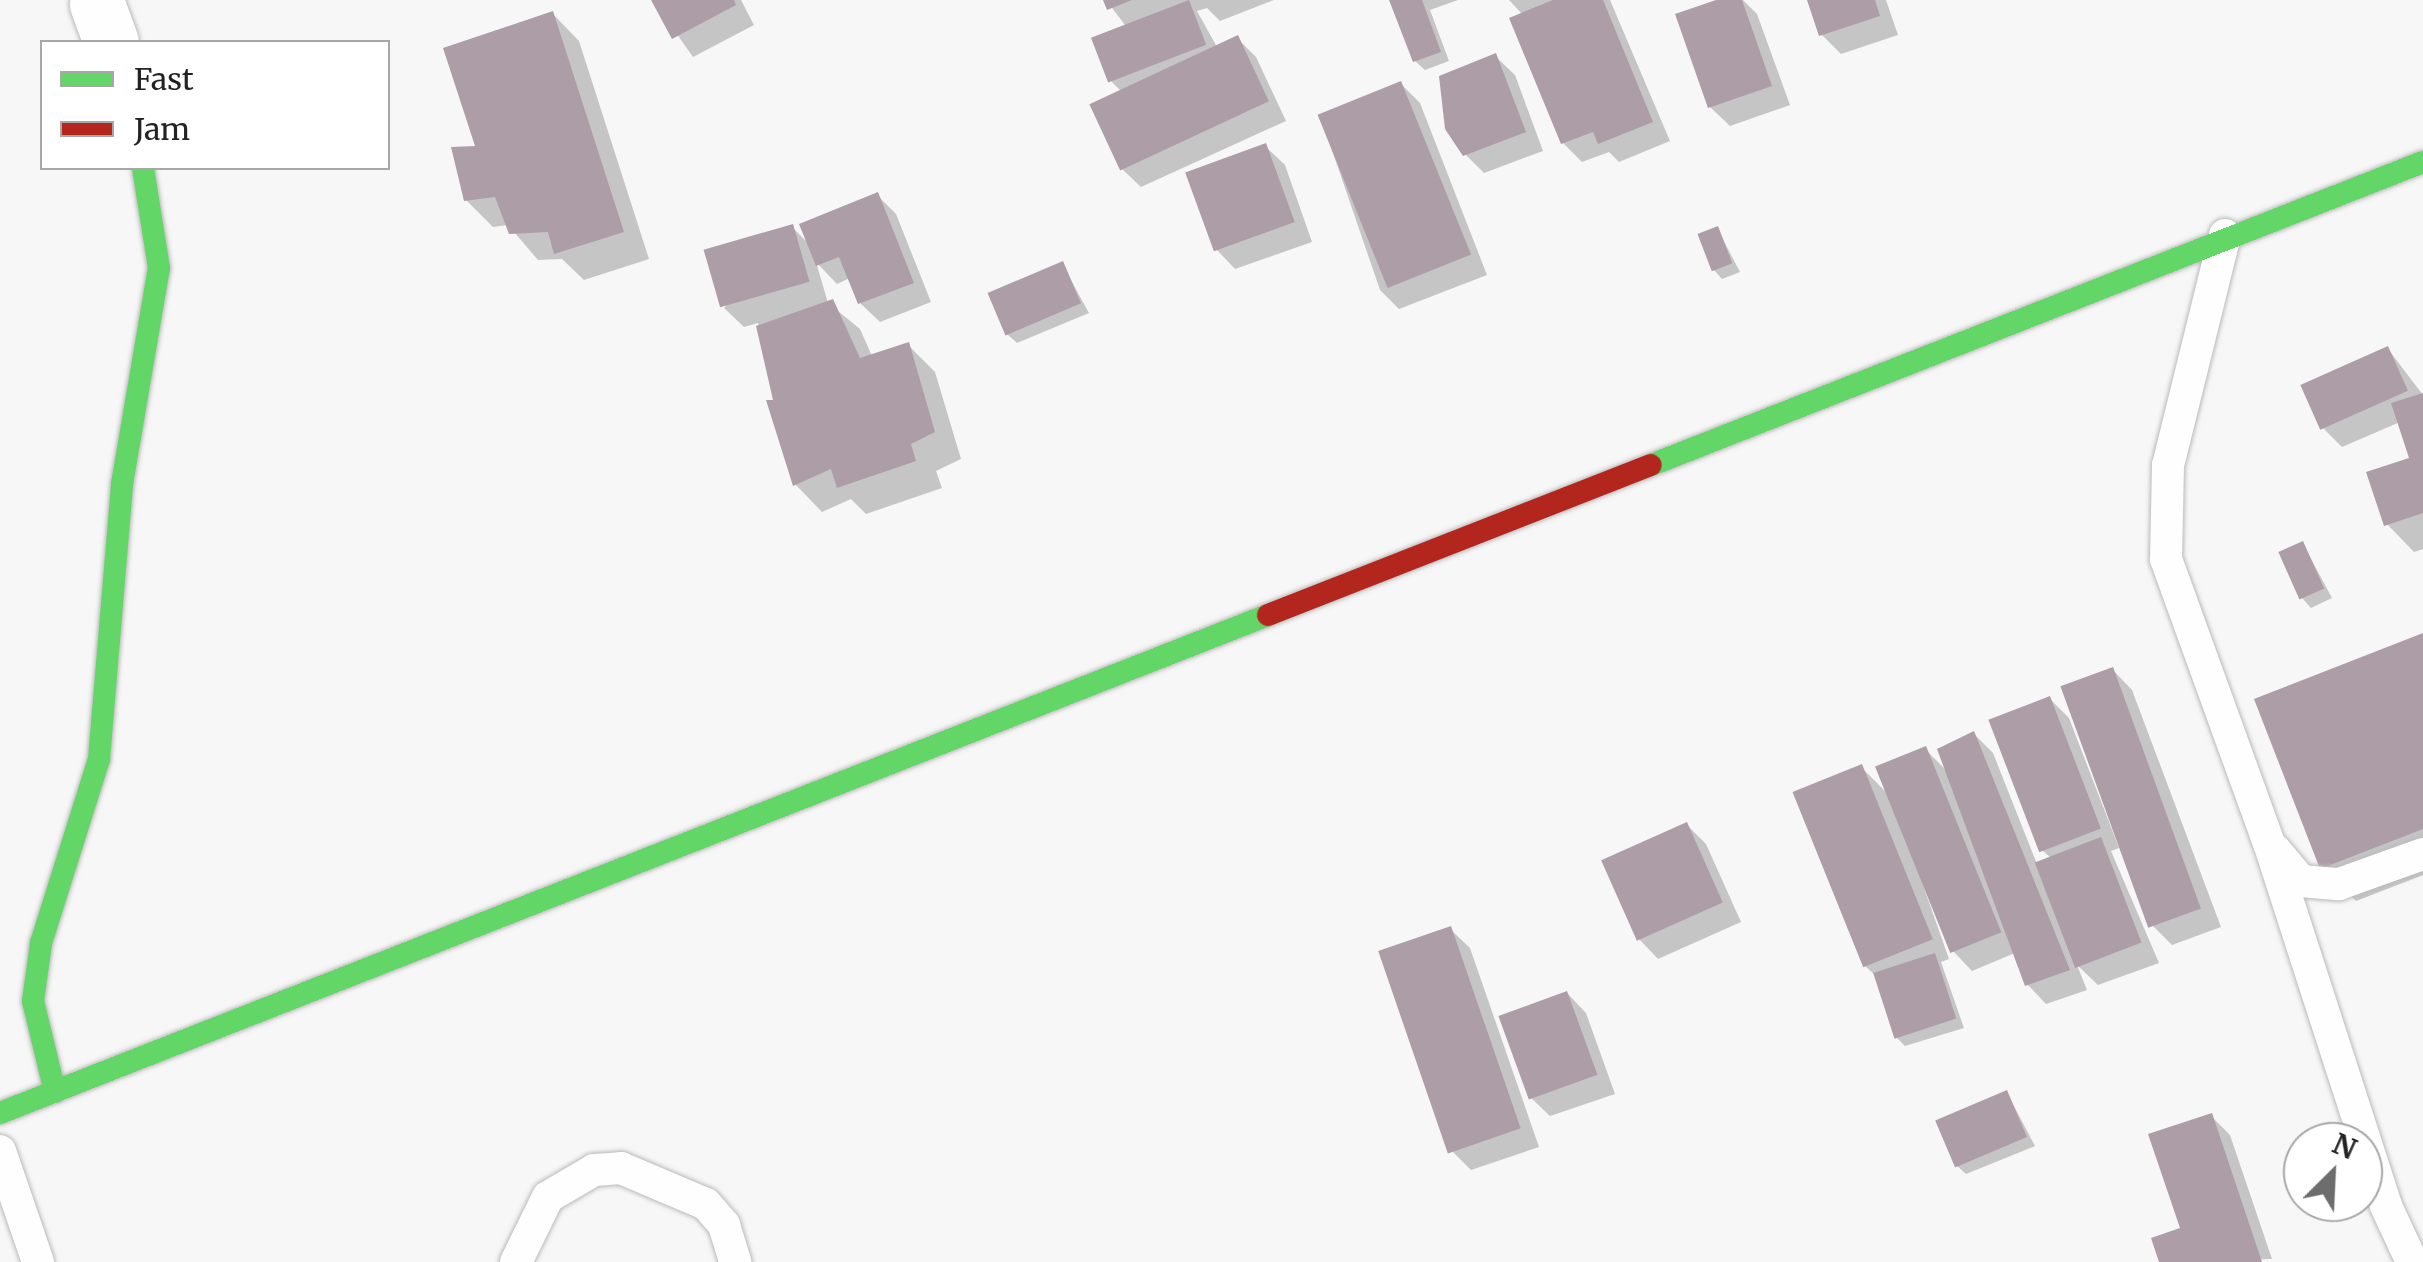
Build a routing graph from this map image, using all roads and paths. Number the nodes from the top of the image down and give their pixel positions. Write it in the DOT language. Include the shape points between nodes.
graph roads {
  1 [pos="2423,162"];
  2 [pos="143,170"];
  3 [pos="2225,235"];
  4 [pos="2269,843"];
  5 [pos="2423,854"];
  6 [pos="55,1092"];
  7 [pos="0,1113"];
  8 [pos="0,1151"];
  9 [pos="38,1262"];
  10 [pos="516,1262"];
  11 [pos="734,1262"];
  12 [pos="2412,1262"];
  1 -- 3 [label="main road"];
  2 -- 6 [label="main road" via="160,268 122,484 99,759 41,943 33,1002"];
  3 -- 4 [label="lane" via="2168,465 2162,525 2166,559"];
  3 -- 6 [label="main road"];
  4 -- 5 [label="lane" via="2300,881 2340,884"];
  4 -- 12 [label="lane" via="2386,1206"];
  6 -- 7 [label="main road"];
  8 -- 9 [label="lane"];
  10 -- 11 [label="lane" via="548,1197 594,1170 621,1168 706,1204 724,1225"];
}
